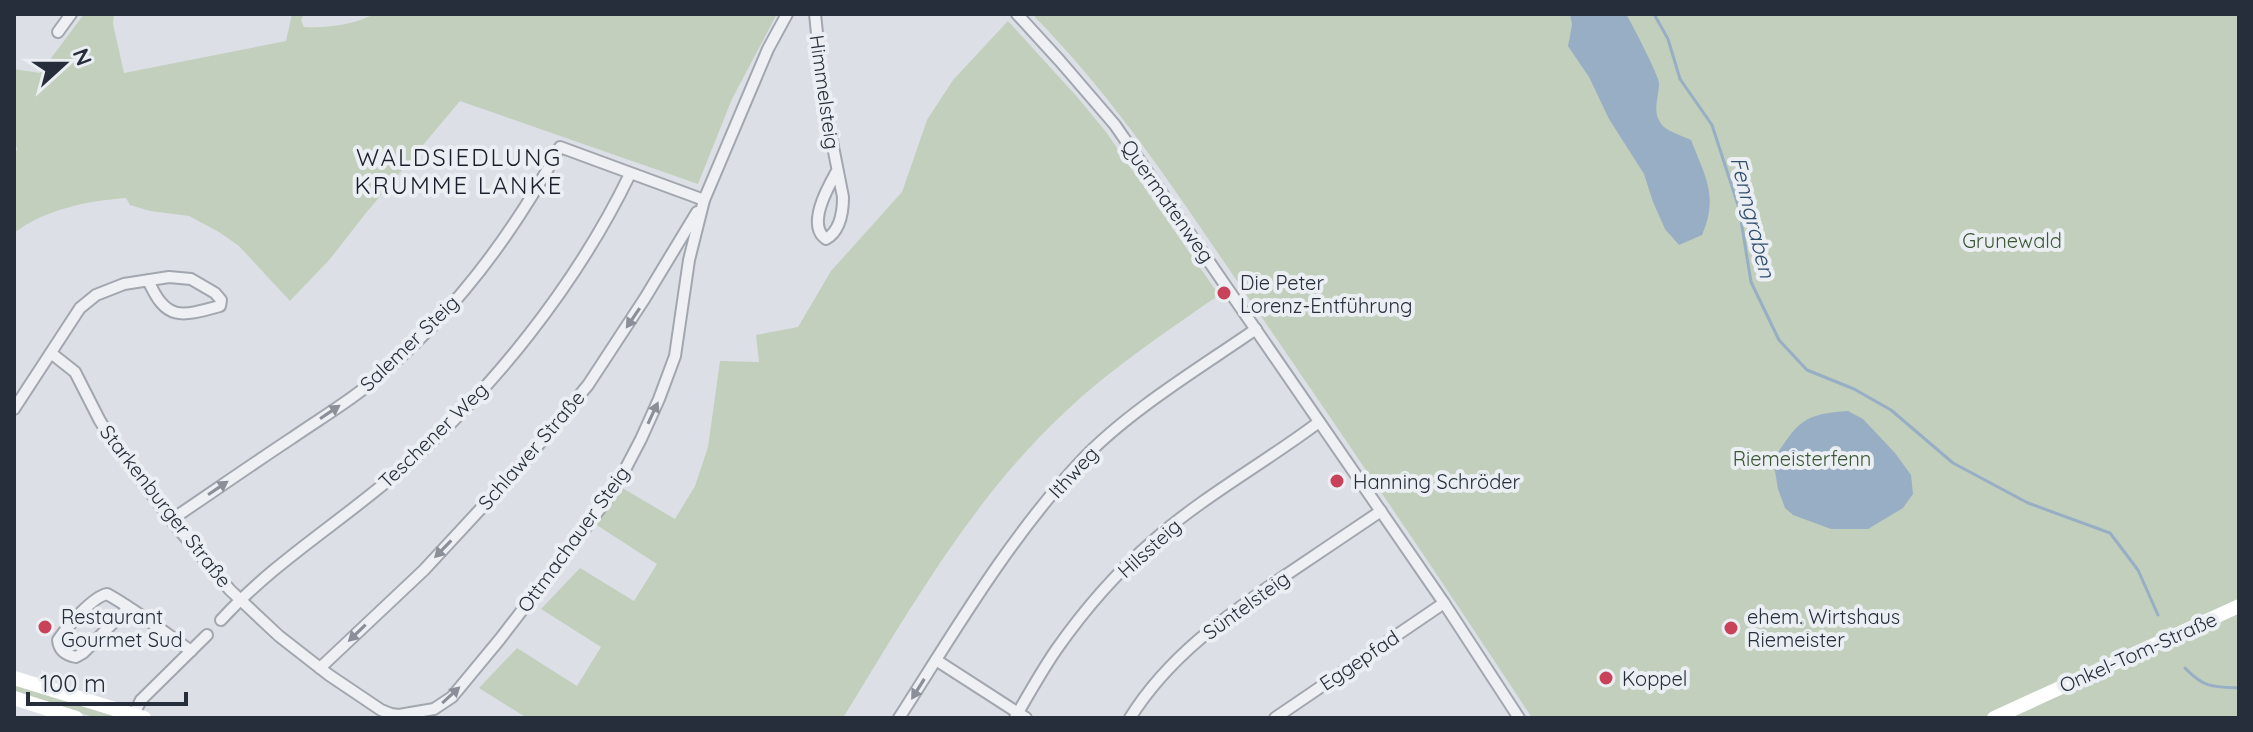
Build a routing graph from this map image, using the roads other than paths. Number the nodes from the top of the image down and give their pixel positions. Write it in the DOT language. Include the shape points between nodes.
graph roads {
  1 [pos="71,14"];
  2 [pos="787,14"];
  3 [pos="815,14"];
  4 [pos="1017,14"];
  5 [pos="58,32"];
  6 [pos="837,171"];
  7 [pos="630,174"];
  8 [pos="704,200"];
  9 [pos="148,280"];
  10 [pos="1256,329"];
  11 [pos="51,353"];
  12 [pos="14,409"];
  13 [pos="1319,422"];
  14 [pos="1381,511"];
  15 [pos="171,520"];
  16 [pos="240,600"];
  17 [pos="1444,603"];
  18 [pos="2239,606"];
  19 [pos="128,608"];
  20 [pos="221,620"];
  21 [pos="207,635"];
  22 [pos="191,651"];
  23 [pos="936,660"];
  24 [pos="320,668"];
  25 [pos="14,678"];
  26 [pos="14,698"];
  27 [pos="419,713"];
  28 [pos="1020,716"];
  29 [pos="136,717"];
  30 [pos="76,718"];
  31 [pos="899,718"];
  32 [pos="1130,718"];
  33 [pos="1275,718"];
  34 [pos="1519,718"];
  35 [pos="1994,718"];
  1 -- 5 [label="street"];
  2 -- 8 [label="street, Ottmachauer Steig"];
  3 -- 6 [label="street, Himmelsteig"];
  4 -- 10 [label="street, Quermatenweg" via="1115,125"];
  6 -- 6 [label="street, Himmelsteig" via="819,212 818,230 826,239 837,228 843,208"];
  7 -- 8 [label="street"];
  15 -- 7 [label="street, Salemer Steig, one-way" via="360,391 414,344 490,260 560,147"];
  7 -- 16 [label="street, Teschener Weg" via="557,297 468,407 397,474"];
  8 -- 24 [label="street, Schlawer Straße, one-way" via="579,395 525,461 442,551"];
  27 -- 8 [label="street, Ottmachauer Steig, one-way" via="452,697 618,483 675,356"];
  9 -- 9 [label="street" via="191,279 215,293 220,306 181,314 166,309"];
  9 -- 11 [label="street" via="104,291 87,302"];
  10 -- 13 [label="street, Quermatenweg"];
  10 -- 23 [label="street, Ithweg" via="1134,415 1082,460 998,562"];
  11 -- 12 [label="street"];
  11 -- 15 [label="street, Starkenburger Straße" via="75,372 116,446"];
  13 -- 14 [label="street, Quermatenweg"];
  13 -- 28 [label="street, Hilssteig" via="1155,539 1102,591 1055,651"];
  14 -- 17 [label="street, Quermatenweg"];
  14 -- 32 [label="street, Süntelsteig" via="1209,629 1169,667"];
  15 -- 16 [label="street, Starkenburger Straße"];
  16 -- 20 [label="street, Teschener Weg"];
  16 -- 24 [label="street, Starkenburger Straße"];
  17 -- 33 [label="street, Eggepfad"];
  17 -- 34 [label="street, Quermatenweg"];
  18 -- 35 [label="main road, Onkel-Tom-Straße"];
  19 -- 19 [label="street" via="101,595 58,640 61,650 76,657 83,653"];
  19 -- 22 [label="street"];
  21 -- 22 [label="street"];
  22 -- 29 [label="street" via="141,700"];
  23 -- 28 [label="street"];
  23 -- 31 [label="street, Ithweg, one-way"];
  24 -- 27 [label="street, Starkenburger Straße" via="381,710"];
  25 -- 29 [label="main road"];
  26 -- 30 [label="main road"];
}
